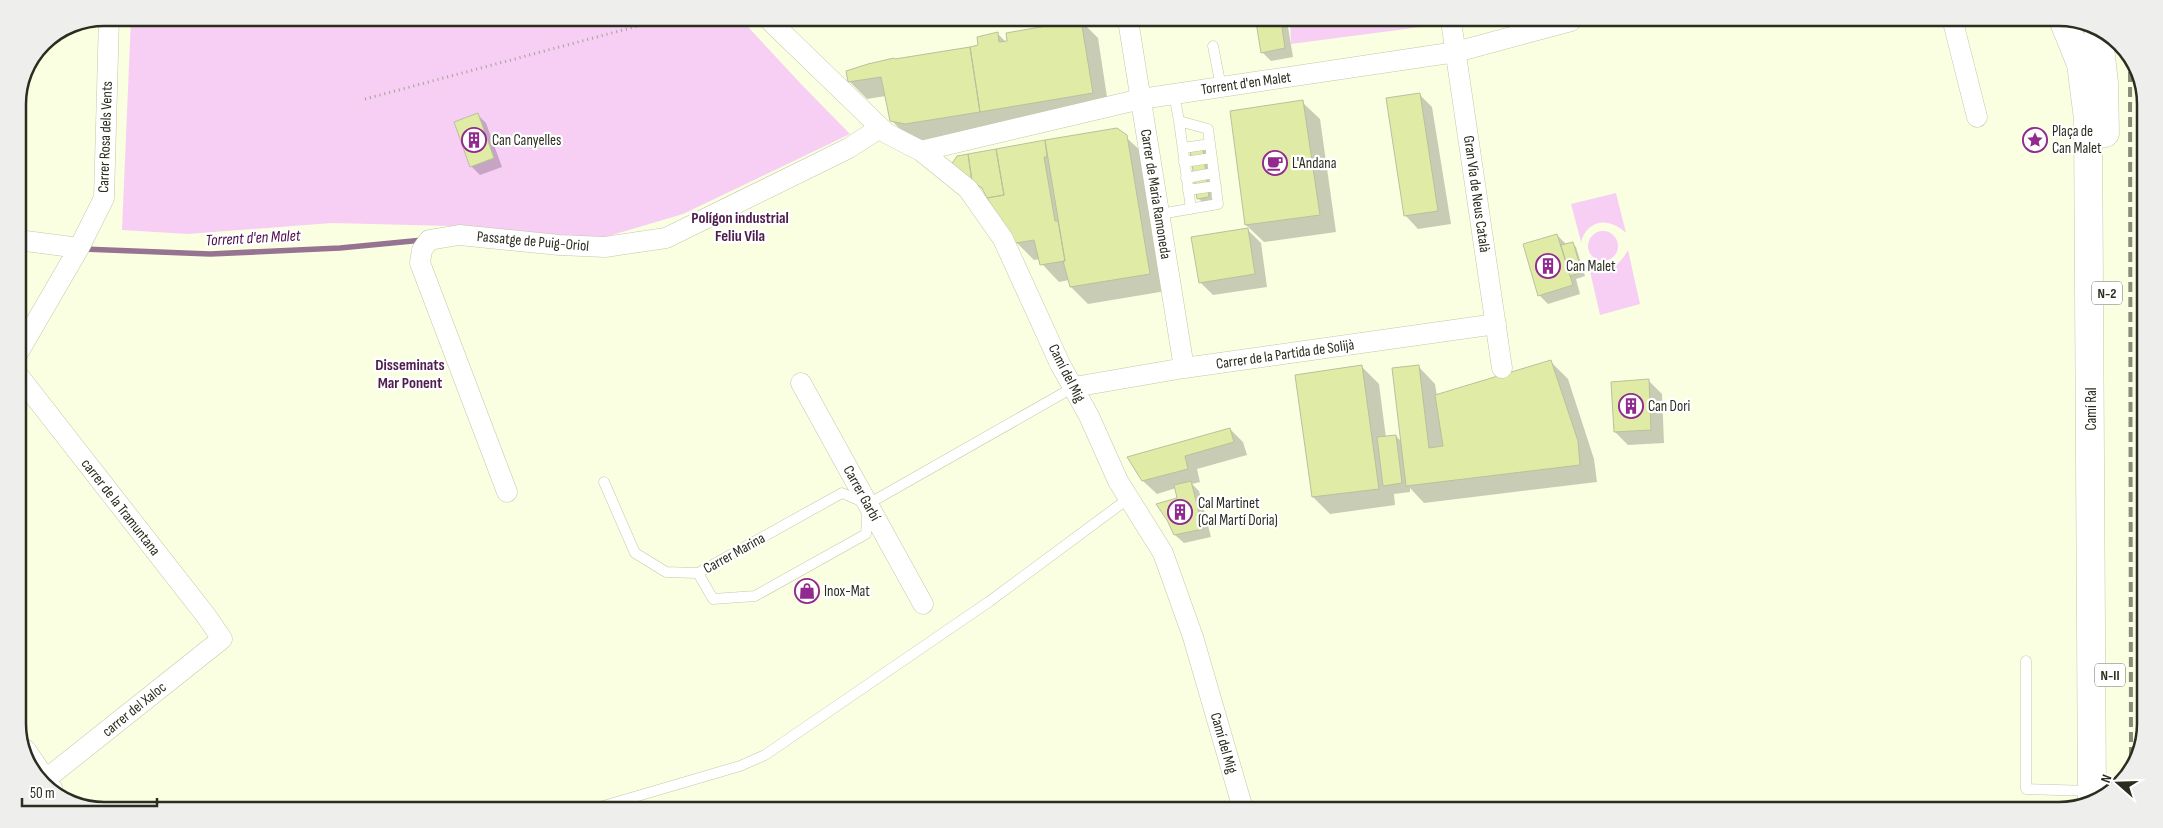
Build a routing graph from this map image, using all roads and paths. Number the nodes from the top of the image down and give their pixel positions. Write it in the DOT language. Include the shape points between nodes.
graph roads {
  1 [pos="109,26"];
  2 [pos="638,26"];
  3 [pos="775,26"];
  4 [pos="1129,26"];
  5 [pos="1452,26"];
  6 [pos="1553,26"];
  7 [pos="1954,26"];
  8 [pos="2066,27"];
  9 [pos="2099,38"];
  10 [pos="1213,46"];
  11 [pos="1456,52"];
  12 [pos="1221,87"];
  13 [pos="1174,94"];
  14 [pos="365,99"];
  15 [pos="1141,99"];
  16 [pos="1977,118"];
  17 [pos="1179,121"];
  18 [pos="880,128"];
  19 [pos="1210,144"];
  20 [pos="1182,148"];
  21 [pos="921,151"];
  22 [pos="1212,158"];
  23 [pos="1184,162"];
  24 [pos="1214,174"];
  25 [pos="1186,178"];
  26 [pos="1216,186"];
  27 [pos="1188,190"];
  28 [pos="1191,209"];
  29 [pos="1160,214"];
  30 [pos="26,241"];
  31 [pos="79,248"];
  32 [pos="1496,324"];
  33 [pos="26,339"];
  34 [pos="1184,368"];
  35 [pos="1502,368"];
  36 [pos="801,383"];
  37 [pos="26,385"];
  38 [pos="1074,387"];
  39 [pos="604,482"];
  40 [pos="507,492"];
  41 [pos="1129,498"];
  42 [pos="868,504"];
  43 [pos="2110,556"];
  44 [pos="698,573"];
  45 [pos="923,604"];
  46 [pos="222,639"];
  47 [pos="2026,661"];
  48 [pos="52,782"];
  49 [pos="2098,791"];
  50 [pos="2098,791"];
  51 [pos="2093,794"];
  52 [pos="617,802"];
  53 [pos="1241,802"];
  1 -- 31 [label="street, Carrer Rosa dels Vents" via="104,198"];
  2 -- 14 [label="path"];
  3 -- 18 [label="street, Camí del Mig"];
  4 -- 15 [label="street, Carrer de Maria Ramoneda"];
  5 -- 11 [label="street, Gran Via de Neus Català"];
  6 -- 11 [label="street, Torrent d'en Malet"];
  7 -- 16 [label="street"];
  8 -- 49 [label="main road, Camí Ral / N-2" via="2081,64 2088,119"];
  9 -- 43 [label="main road, Camí Ral / N-2" via="2104,83"];
  10 -- 12 [label="lane"];
  11 -- 12 [label="street, Torrent d'en Malet"];
  11 -- 32 [label="street, Gran Via de Neus Català"];
  12 -- 13 [label="street, Torrent d'en Malet"];
  13 -- 15 [label="street, Torrent d'en Malet"];
  13 -- 17 [label="lane"];
  15 -- 21 [label="street, Torrent d'en Malet"];
  15 -- 29 [label="street, Carrer de Maria Ramoneda"];
  17 -- 19 [label="lane" via="1208,129"];
  17 -- 20 [label="lane"];
  18 -- 21 [label="street, Camí del Mig"];
  18 -- 40 [label="street, Passatge de Puig-Oriol" via="849,148 666,238 605,247 459,235 429,240 422,250 420,262"];
  19 -- 20 [label="lane"];
  19 -- 22 [label="lane"];
  20 -- 23 [label="lane"];
  21 -- 38 [label="street, Camí del Mig" via="968,190 1004,239 1060,364"];
  22 -- 23 [label="lane"];
  22 -- 24 [label="lane"];
  23 -- 25 [label="lane"];
  24 -- 25 [label="lane"];
  24 -- 26 [label="lane"];
  25 -- 27 [label="lane"];
  26 -- 27 [label="lane"];
  26 -- 28 [label="lane" via="1218,204"];
  27 -- 28 [label="lane"];
  28 -- 29 [label="lane"];
  29 -- 34 [label="street, Carrer de Maria Ramoneda"];
  30 -- 31 [label="street"];
  31 -- 33 [label="street, Carrer Rosa dels Vents"];
  32 -- 34 [label="street, Carrer de la Partida de Solijà"];
  32 -- 35 [label="street, Gran Via de Neus Català"];
  34 -- 38 [label="street, Carrer de la Partida de Solijà"];
  36 -- 42 [label="street, Carrer Garbí"];
  37 -- 46 [label="street, carrer de la Tramuntana"];
  38 -- 41 [label="street, Camí del Mig"];
  38 -- 42 [label="lane"];
  39 -- 44 [label="lane" via="635,552 666,572"];
  41 -- 52 [label="lane" via="990,601 765,755 740,766"];
  41 -- 53 [label="street, Camí del Mig" via="1163,553 1193,637"];
  42 -- 44 [label="lane, Carrer Marina" via="842,494"];
  42 -- 44 [label="lane, Carrer Marina" via="866,534 755,596 713,600"];
  42 -- 45 [label="street, Carrer Garbí"];
  43 -- 50 [label="main road, Camí Ral / N-II"];
  46 -- 48 [label="street, carrer del Xaloc"];
  47 -- 51 [label="lane" via="2026,789"];
}
